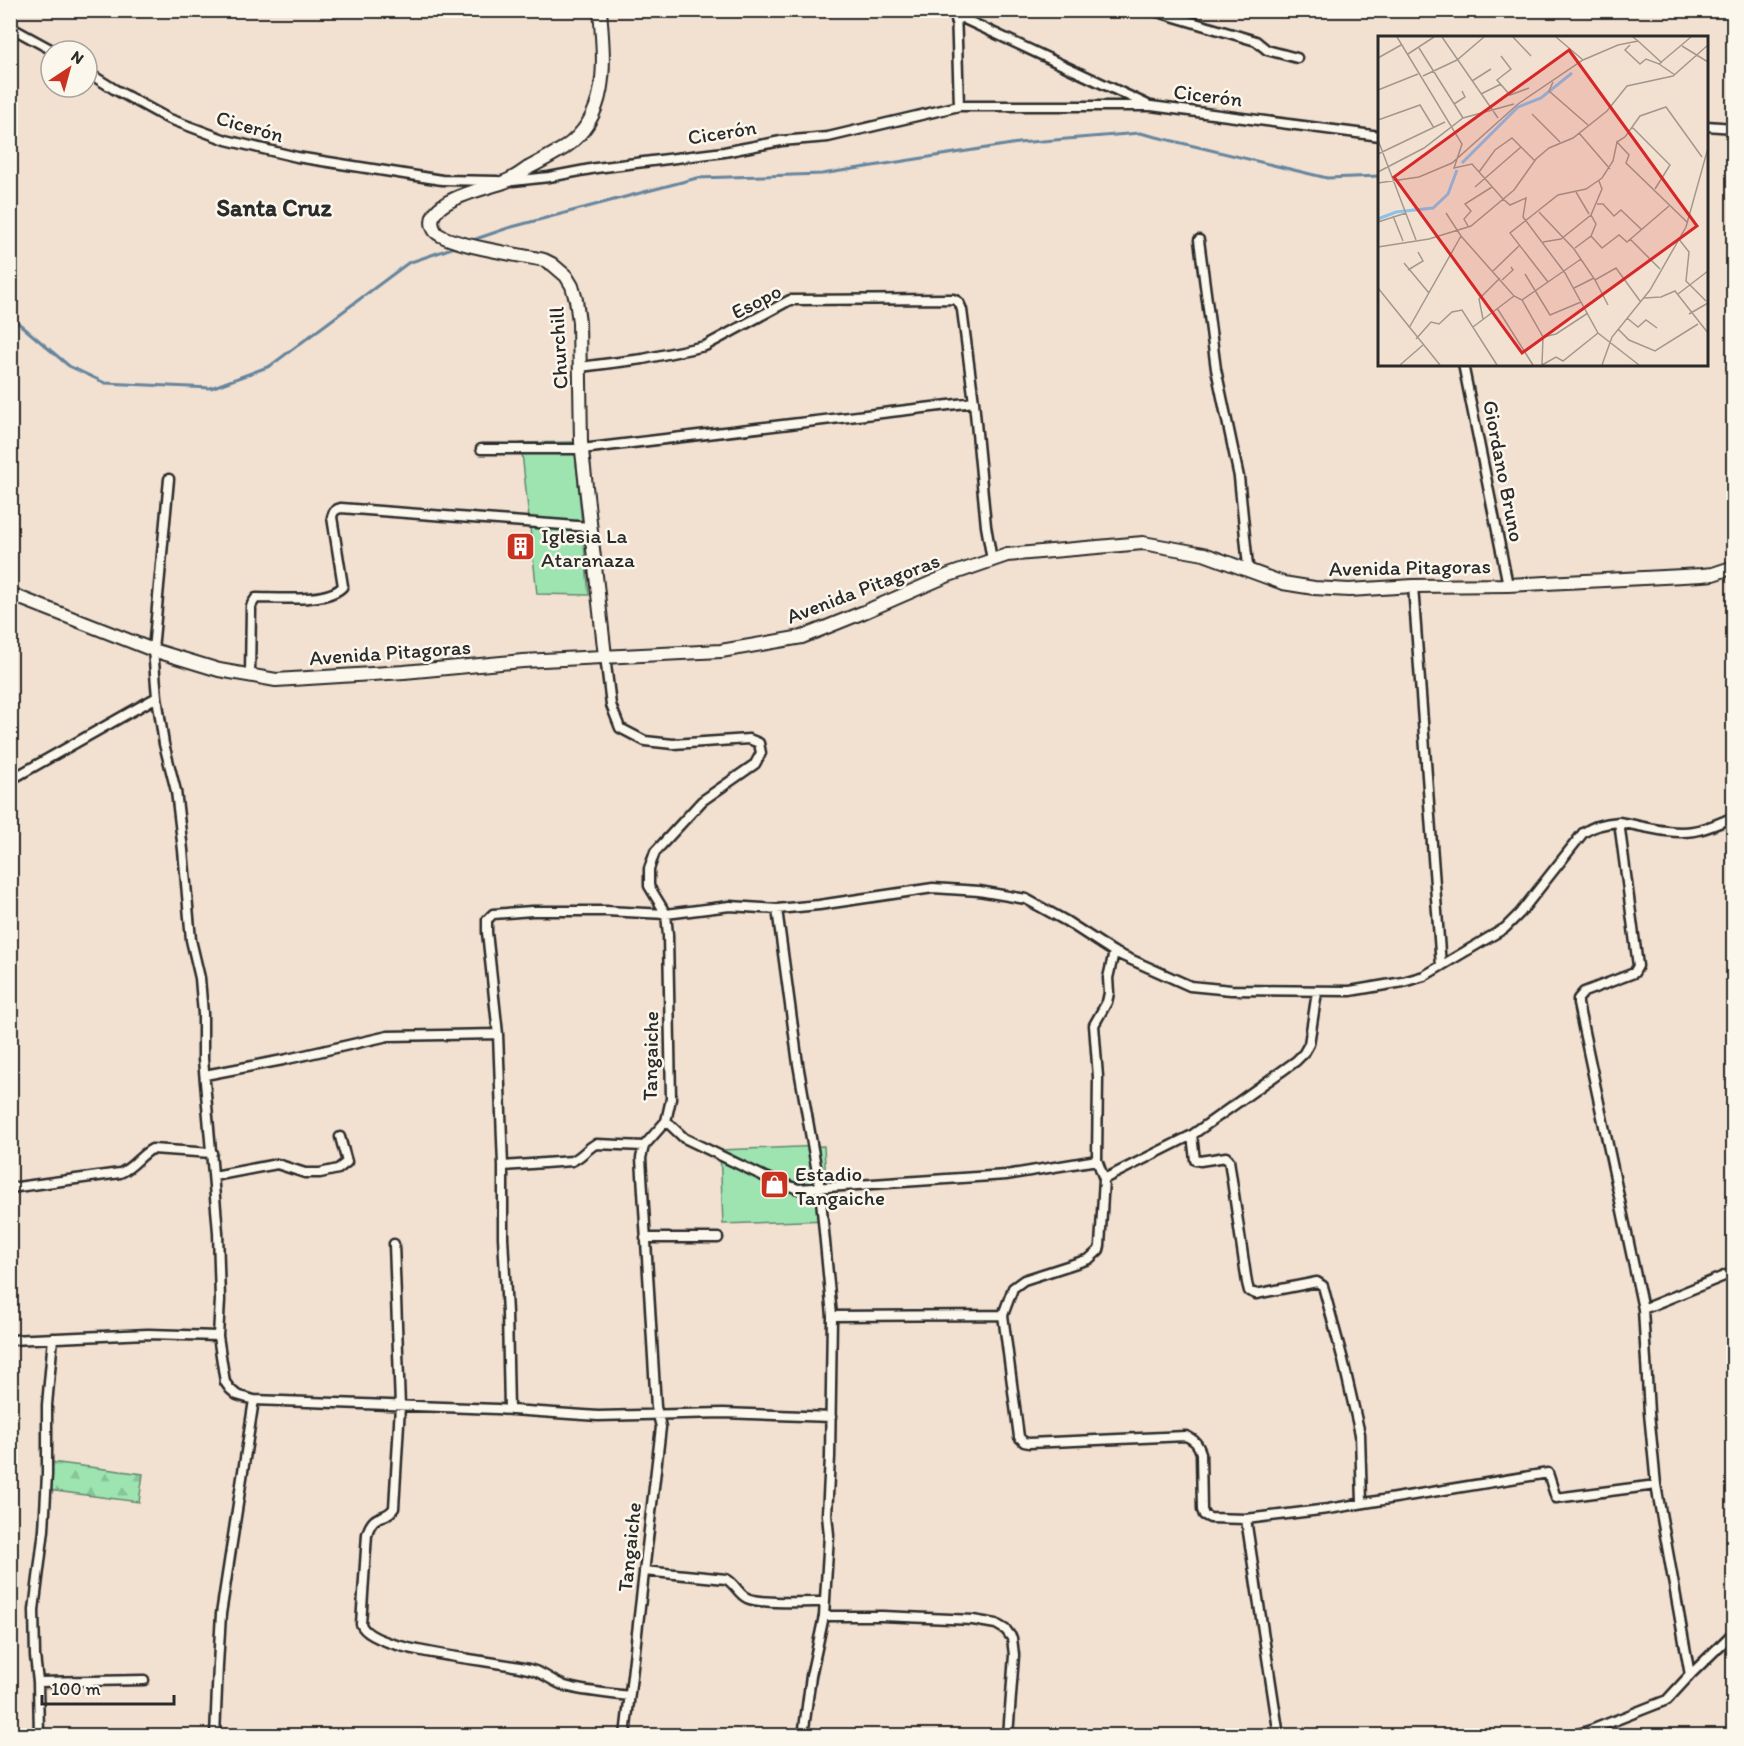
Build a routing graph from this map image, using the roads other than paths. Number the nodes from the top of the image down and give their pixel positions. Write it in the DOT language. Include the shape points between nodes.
graph roads {
  1 [pos="600,10"];
  2 [pos="945,10"];
  3 [pos="1151,10"];
  4 [pos="956,13"];
  5 [pos="10,27"];
  6 [pos="39,43"];
  7 [pos="1297,58"];
  8 [pos="99,80"];
  9 [pos="959,106"];
  10 [pos="1151,106"];
  11 [pos="1708,126"];
  12 [pos="1734,128"];
  13 [pos="1378,136"];
  14 [pos="505,182"];
  15 [pos="1199,240"];
  16 [pos="1463,366"];
  17 [pos="580,368"];
  18 [pos="974,402"];
  19 [pos="481,449"];
  20 [pos="582,449"];
  21 [pos="169,479"];
  22 [pos="590,527"];
  23 [pos="992,560"];
  24 [pos="1734,567"];
  25 [pos="1247,570"];
  26 [pos="1508,585"];
  27 [pos="1413,586"];
  28 [pos="10,594"];
  29 [pos="153,650"];
  30 [pos="604,656"];
  31 [pos="250,675"];
  32 [pos="158,697"];
  33 [pos="10,780"];
  34 [pos="1734,817"];
  35 [pos="1619,822"];
  36 [pos="777,909"];
  37 [pos="666,914"];
  38 [pos="1113,952"];
  39 [pos="1441,966"];
  40 [pos="1317,992"];
  41 [pos="498,1034"];
  42 [pos="205,1075"];
  43 [pos="666,1121"];
  44 [pos="1192,1135"];
  45 [pos="340,1137"];
  46 [pos="644,1146"];
  47 [pos="212,1153"];
  48 [pos="1097,1160"];
  49 [pos="503,1166"];
  50 [pos="214,1176"];
  51 [pos="1104,1179"];
  52 [pos="10,1188"];
  53 [pos="820,1189"];
  54 [pos="645,1238"];
  55 [pos="718,1238"];
  56 [pos="394,1244"];
  57 [pos="1734,1272"];
  58 [pos="1643,1309"];
  59 [pos="1004,1315"];
  60 [pos="832,1316"];
  61 [pos="218,1336"];
  62 [pos="53,1338"];
  63 [pos="10,1340"];
  64 [pos="254,1400"];
  65 [pos="400,1406"];
  66 [pos="508,1409"];
  67 [pos="658,1413"];
  68 [pos="831,1417"];
  69 [pos="1656,1485"];
  70 [pos="1362,1503"];
  71 [pos="1246,1519"];
  72 [pos="644,1571"];
  73 [pos="824,1602"];
  74 [pos="824,1616"];
  75 [pos="1734,1632"];
  76 [pos="1690,1675"];
  77 [pos="144,1680"];
  78 [pos="38,1682"];
  79 [pos="629,1696"];
  80 [pos="39,1736"];
  81 [pos="215,1736"];
  82 [pos="626,1736"];
  83 [pos="803,1736"];
  84 [pos="1008,1736"];
  85 [pos="1279,1736"];
  86 [pos="1572,1736"];
  1 -- 14 [label="main road" via="603,76 598,102 587,124 565,147"];
  2 -- 4 [label="street"];
  3 -- 7 [label="street" via="1256,41 1267,50"];
  4 -- 9 [label="street"];
  4 -- 10 [label="street"];
  5 -- 6 [label="street"];
  8 -- 14 [label="street, Cicerón" via="167,118 226,140 297,157 442,180"];
  9 -- 10 [label="street, Cicerón"];
  9 -- 14 [label="street, Cicerón" via="828,137"];
  10 -- 13 [label="street, Cicerón"];
  11 -- 12 [label="street"];
  14 -- 17 [label="main road, Churchill" via="444,204 433,220 435,231 456,242 544,260 560,269 576,300"];
  15 -- 25 [label="street" via="1216,369 1239,477"];
  16 -- 26 [label="street, Giordano Bruno"];
  17 -- 18 [label="street, Esopo" via="705,346 790,300 953,299 962,310"];
  17 -- 20 [label="main road, Churchill"];
  18 -- 20 [label="street"];
  18 -- 23 [label="street"];
  19 -- 20 [label="street"];
  20 -- 22 [label="main road, Churchill"];
  21 -- 29 [label="street"];
  22 -- 30 [label="main road, Churchill"];
  22 -- 31 [label="street" via="337,509 332,518 343,586 321,597 256,598 251,607"];
  23 -- 25 [label="main road, Avenida Pitagoras" via="1007,555 1143,543 1204,554"];
  23 -- 30 [label="main road, Avenida Pitagoras" via="802,637 721,651"];
  24 -- 26 [label="main road, Avenida Pitagoras" via="1702,575"];
  25 -- 27 [label="main road, Avenida Pitagoras" via="1283,583 1314,588"];
  26 -- 27 [label="main road, Avenida Pitagoras"];
  27 -- 39 [label="street"];
  28 -- 29 [label="main road, Avenida Pitagoras"];
  29 -- 31 [label="main road, Avenida Pitagoras"];
  29 -- 32 [label="street"];
  30 -- 31 [label="main road, Avenida Pitagoras" via="276,680"];
  30 -- 37 [label="street, Tangaiche" via="611,705 620,728 645,741 673,744 749,739 759,743 761,753 755,764 702,801 656,852 649,868 649,886"];
  32 -- 33 [label="street"];
  32 -- 42 [label="street" via="176,791 191,940 200,978"];
  34 -- 35 [label="street" via="1686,832"];
  35 -- 39 [label="street" via="1583,833 1505,928"];
  35 -- 58 [label="street" via="1638,966 1634,973 1584,992 1578,1004"];
  36 -- 37 [label="street" via="730,906"];
  36 -- 38 [label="street" via="933,888 979,891 1026,899"];
  36 -- 53 [label="street"];
  37 -- 41 [label="street" via="493,914 487,920 487,932"];
  37 -- 43 [label="street, Tangaiche" via="670,1099"];
  38 -- 40 [label="street" via="1190,986"];
  38 -- 48 [label="street" via="1107,1002 1094,1025"];
  39 -- 40 [label="street" via="1424,976 1403,981 1350,991"];
  40 -- 44 [label="street" via="1309,1044 1304,1053"];
  41 -- 42 [label="street" via="388,1036"];
  41 -- 49 [label="street"];
  42 -- 47 [label="street"];
  43 -- 46 [label="street, Tangaiche"];
  43 -- 53 [label="street" via="684,1138 765,1177 798,1189"];
  44 -- 51 [label="street"];
  44 -- 70 [label="street" via="1195,1160 1226,1157 1230,1163 1249,1291 1256,1294 1317,1282 1323,1286 1360,1434"];
  45 -- 50 [label="street" via="347,1162 338,1169 305,1173 277,1164"];
  46 -- 49 [label="street" via="596,1144 572,1161"];
  46 -- 54 [label="street, Tangaiche" via="641,1158"];
  47 -- 50 [label="street"];
  47 -- 52 [label="street" via="152,1149 120,1173"];
  48 -- 51 [label="street"];
  48 -- 53 [label="street" via="1006,1175"];
  49 -- 66 [label="street"];
  50 -- 61 [label="street"];
  51 -- 59 [label="street" via="1099,1250 1089,1259 1018,1282"];
  53 -- 60 [label="street"];
  54 -- 55 [label="street"];
  54 -- 67 [label="street, Tangaiche"];
  56 -- 65 [label="street"];
  57 -- 58 [label="street"];
  58 -- 69 [label="street"];
  59 -- 60 [label="street"];
  59 -- 71 [label="street" via="1021,1439 1029,1443 1186,1436 1196,1442 1201,1453 1203,1513 1210,1518"];
  60 -- 68 [label="street"];
  61 -- 62 [label="street"];
  61 -- 64 [label="street" via="225,1382 237,1395"];
  62 -- 63 [label="street"];
  62 -- 78 [label="street" via="44,1530 34,1610"];
  64 -- 65 [label="street"];
  64 -- 81 [label="street" via="221,1614"];
  65 -- 66 [label="street"];
  65 -- 79 [label="street" via="394,1508 374,1519 367,1534 363,1630 373,1637 434,1654 503,1663 532,1670 568,1687"];
  66 -- 67 [label="street" via="597,1416"];
  67 -- 68 [label="street"];
  67 -- 72 [label="street, Tangaiche" via="661,1427"];
  68 -- 73 [label="street"];
  69 -- 70 [label="street" via="1556,1498 1548,1473"];
  69 -- 76 [label="street"];
  70 -- 71 [label="street"];
  71 -- 85 [label="street"];
  72 -- 73 [label="street" via="726,1579 754,1601"];
  72 -- 79 [label="street, Tangaiche"];
  73 -- 74 [label="street"];
  74 -- 83 [label="street"];
  74 -- 84 [label="street" via="973,1620 1006,1630 1012,1638 1014,1655"];
  75 -- 76 [label="street"];
  76 -- 86 [label="street" via="1667,1700"];
  77 -- 78 [label="street"];
  78 -- 80 [label="street"];
  79 -- 82 [label="street, Tangaiche"];
}
